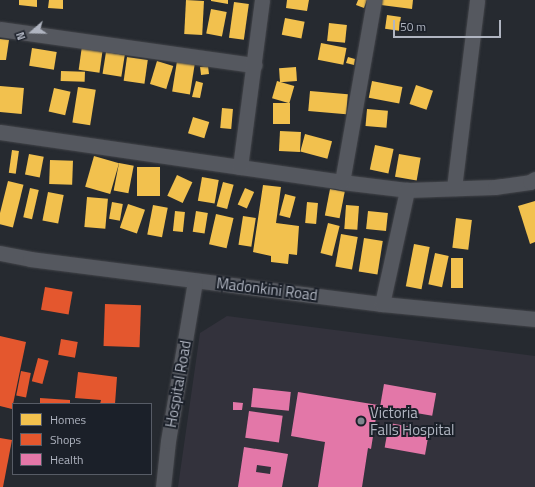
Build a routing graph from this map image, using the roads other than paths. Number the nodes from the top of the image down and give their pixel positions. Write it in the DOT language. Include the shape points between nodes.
graph roads {
  1 [pos="262,0"];
  2 [pos="374,0"];
  3 [pos="477,0"];
  4 [pos="0,29"];
  5 [pos="254,65"];
  6 [pos="0,132"];
  7 [pos="240,167"];
  8 [pos="535,179"];
  9 [pos="342,182"];
  10 [pos="454,188"];
  11 [pos="407,190"];
  12 [pos="0,253"];
  13 [pos="195,280"];
  14 [pos="382,304"];
  15 [pos="535,319"];
  16 [pos="163,487"];
  1 -- 5 [label="street"];
  2 -- 9 [label="street"];
  3 -- 10 [label="street"];
  4 -- 5 [label="street"];
  5 -- 7 [label="street"];
  6 -- 7 [label="street"];
  7 -- 9 [label="street"];
  8 -- 10 [label="street" via="495,187"];
  9 -- 11 [label="street"];
  10 -- 11 [label="street"];
  11 -- 14 [label="street"];
  12 -- 13 [label="street, Madonkini Road"];
  13 -- 14 [label="street, Madonkini Road"];
  13 -- 16 [label="street, Hospital Road" via="168,441"];
  14 -- 15 [label="street, Madonkini Road"];
}
